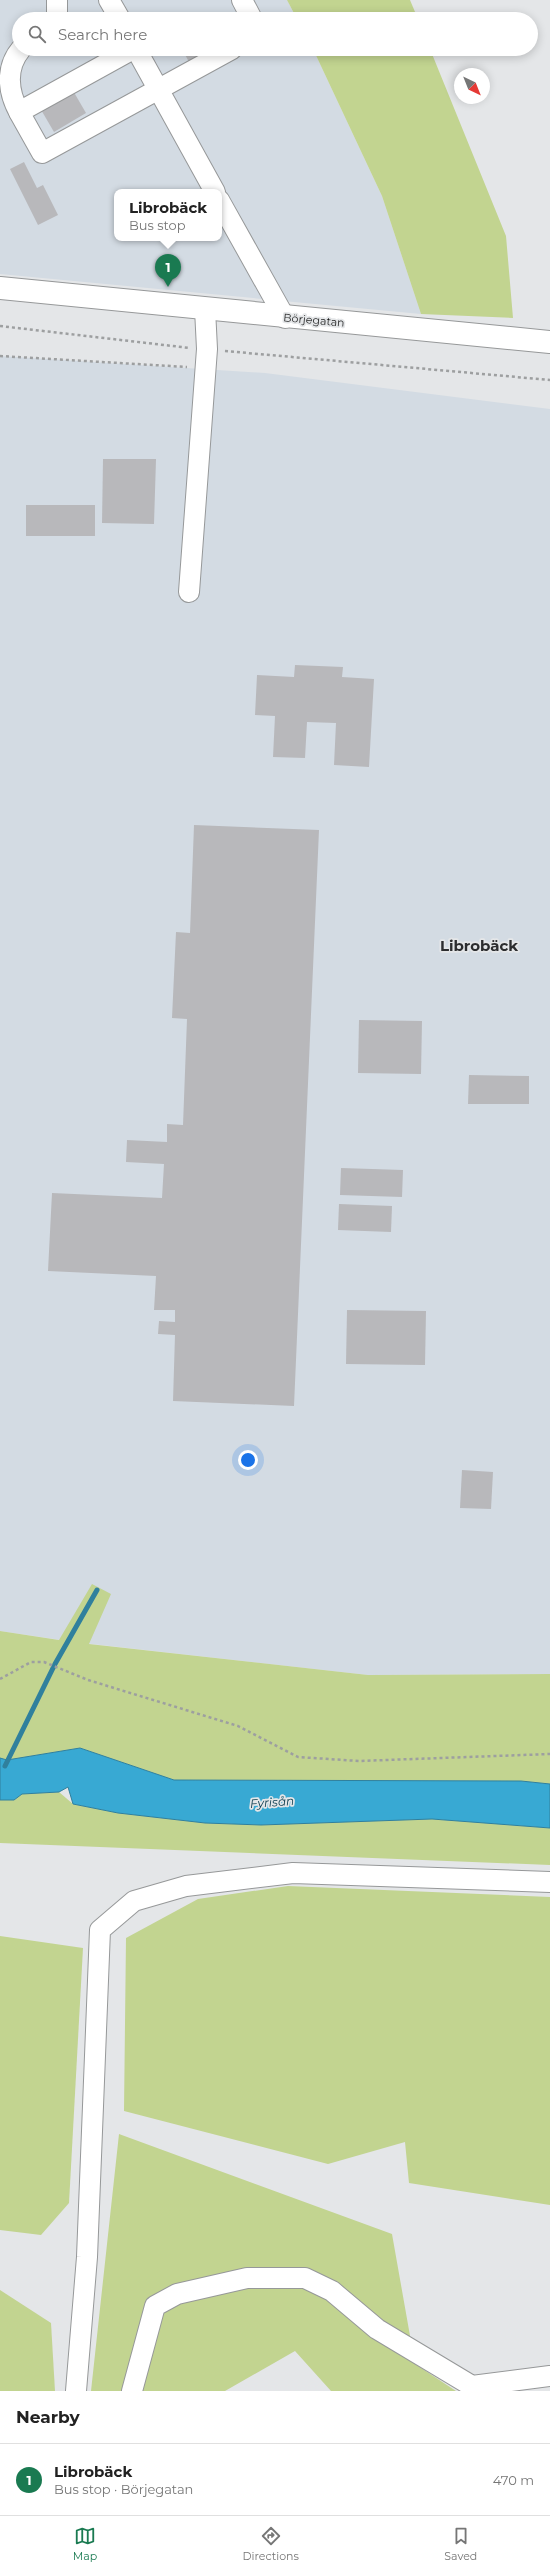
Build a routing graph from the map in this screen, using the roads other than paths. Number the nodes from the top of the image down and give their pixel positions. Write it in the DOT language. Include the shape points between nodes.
graph roads {
  1 [pos="56,0"];
  2 [pos="109,0"];
  3 [pos="242,0"];
  4 [pos="58,12"];
  5 [pos="116,12"];
  6 [pos="248,12"];
  7 [pos="16,56"];
  8 [pos="120,56"];
  9 [pos="140,56"];
  10 [pos="219,56"];
  11 [pos="158,90"];
  12 [pos="19,112"];
  13 [pos="213,189"];
  14 [pos="222,205"];
  15 [pos="0,288"];
  16 [pos="0,296"];
  17 [pos="79,296"];
  18 [pos="205,309"];
  19 [pos="285,318"];
  20 [pos="550,342"];
  21 [pos="189,592"];
  22 [pos="550,1882"];
  23 [pos="550,2376"];
  24 [pos="76,2391"];
  25 [pos="132,2391"];
  1 -- 4 [label="lane"];
  2 -- 5 [label="lane"];
  3 -- 6 [label="lane"];
  7 -- 12 [label="lane" via="9,76 10,88"];
  8 -- 12 [label="lane"];
  9 -- 11 [label="lane"];
  10 -- 11 [label="lane"];
  11 -- 12 [label="lane" via="42,153"];
  11 -- 13 [label="lane"];
  14 -- 19 [label="lane"];
  15 -- 17 [label="main road, Börjegatan"];
  16 -- 17 [label="main road, Börjegatan"];
  17 -- 18 [label="main road, Börjegatan"];
  18 -- 19 [label="main road, Börjegatan"];
  18 -- 21 [label="lane" via="206,359"];
  19 -- 20 [label="main road, Börjegatan"];
  22 -- 24 [label="lane" via="293,1873 186,1886 134,1901 100,1930 87,2257"];
  23 -- 25 [label="lane" via="472,2386 377,2329 332,2291 305,2278 247,2278 177,2294 156,2306"];
}
